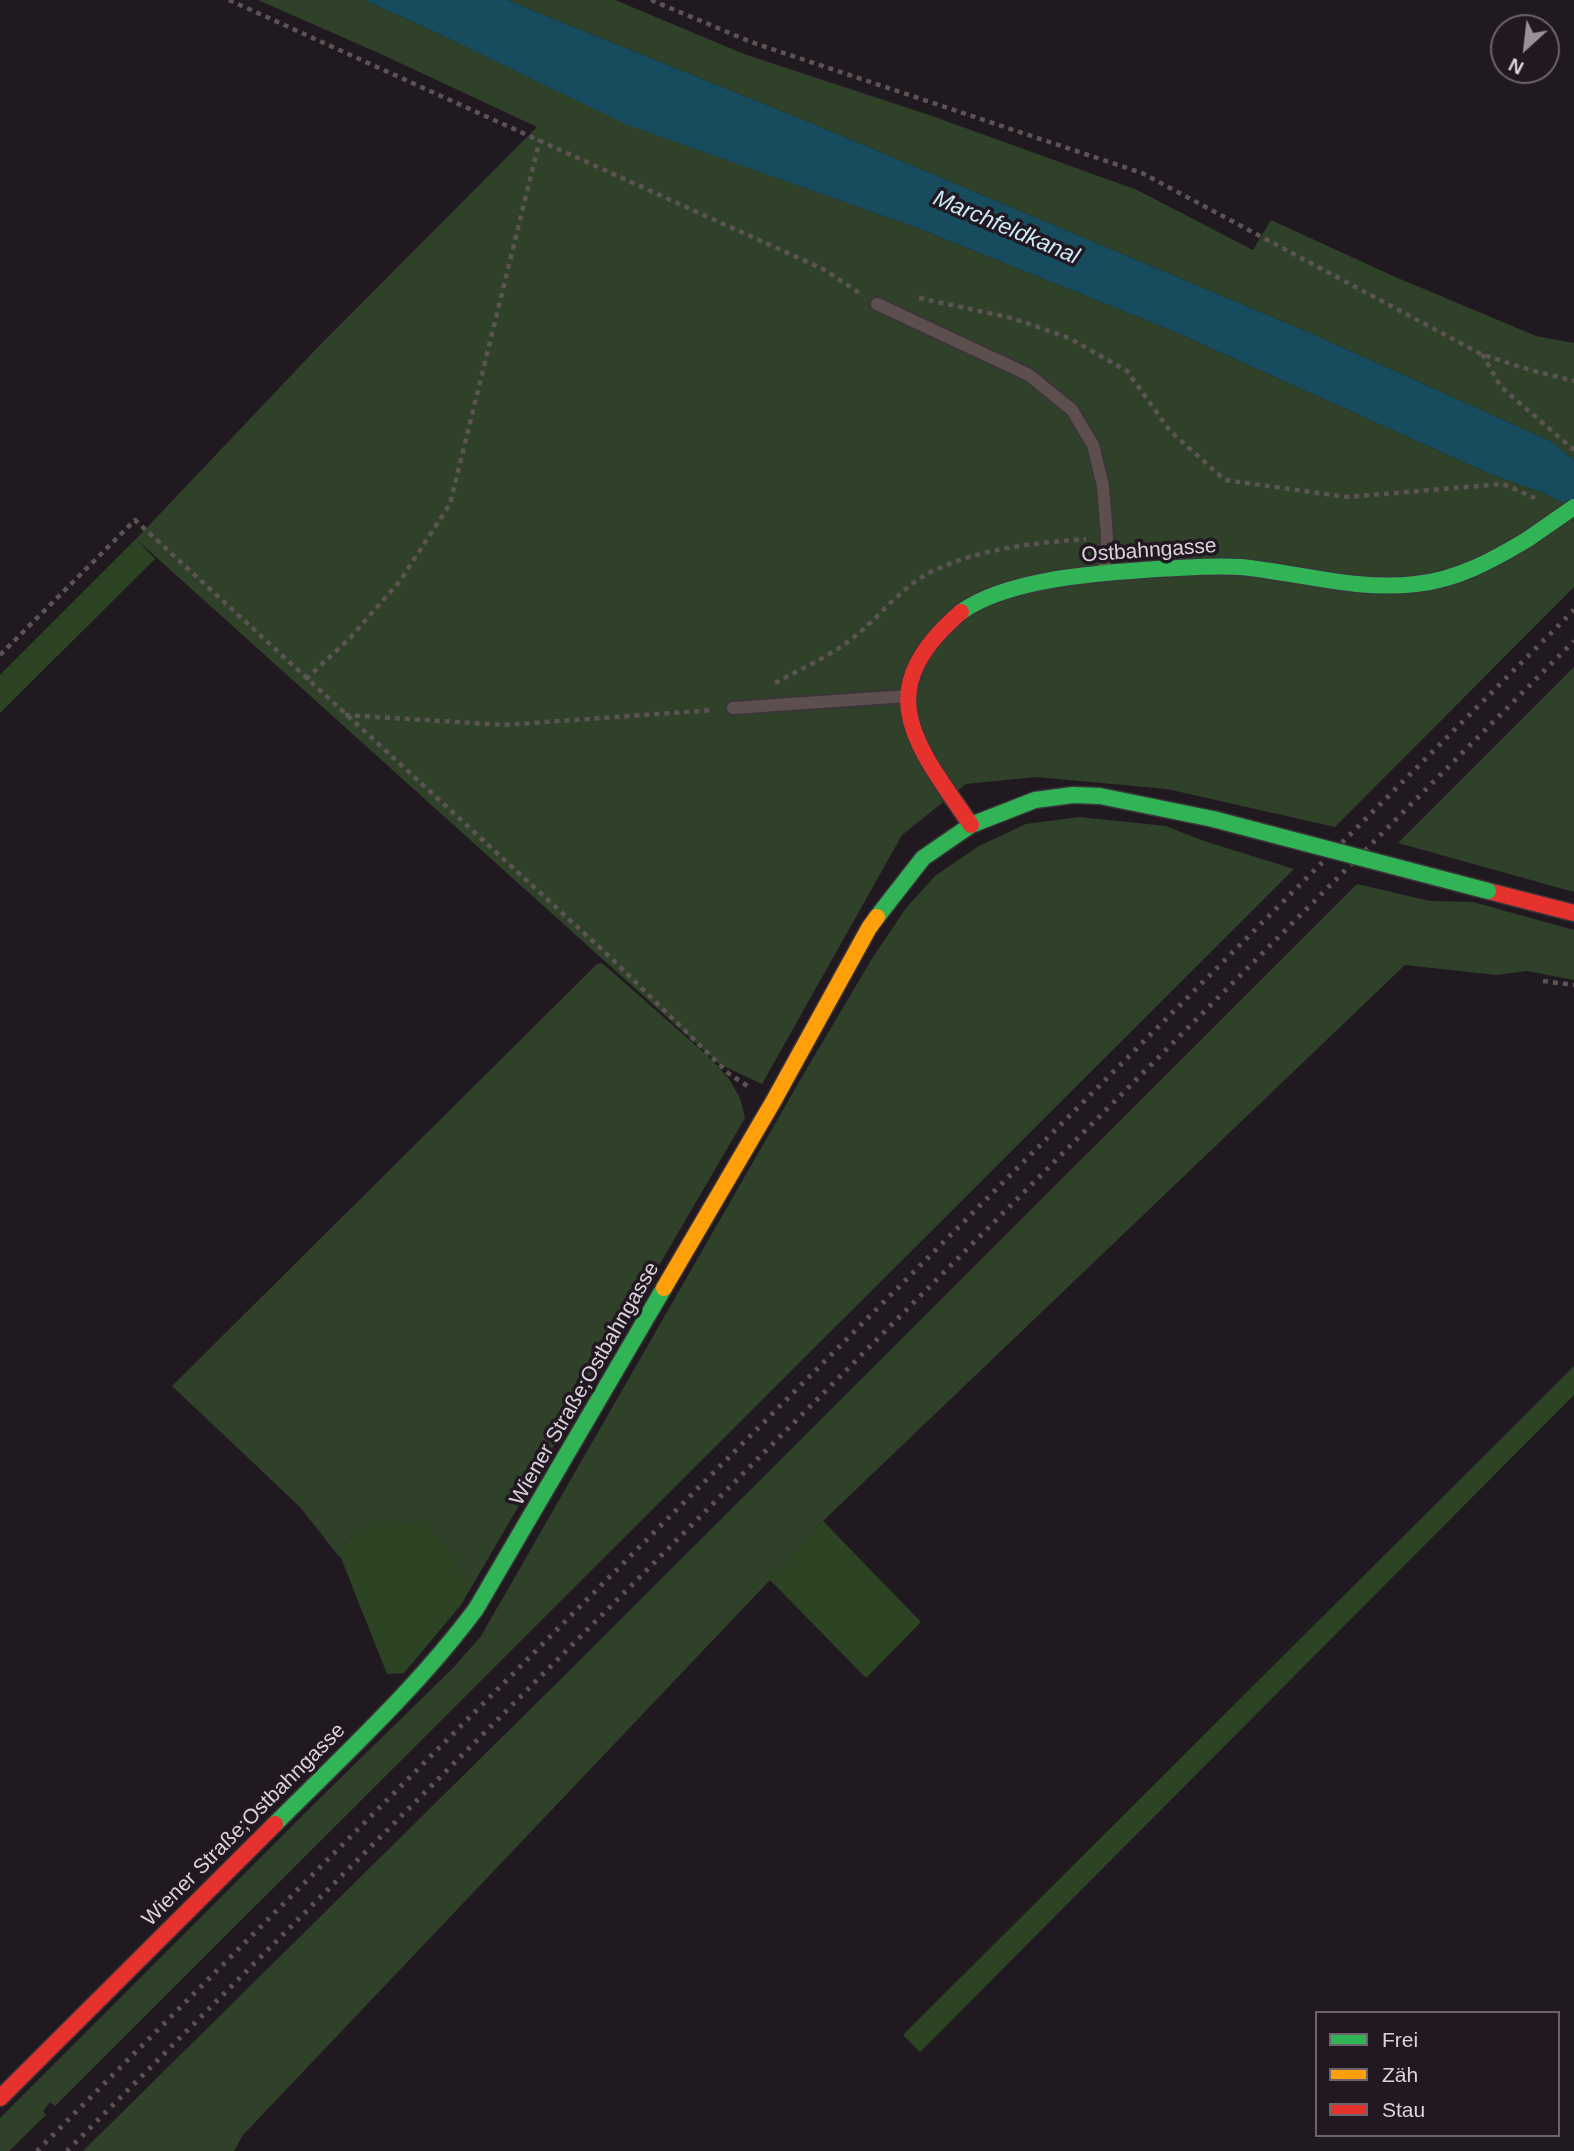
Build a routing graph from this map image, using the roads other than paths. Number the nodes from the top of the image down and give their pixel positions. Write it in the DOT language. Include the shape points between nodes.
graph roads {
  1 [pos="877,304"];
  2 [pos="1574,508"];
  3 [pos="1104,572"];
  4 [pos="908,696"];
  5 [pos="733,708"];
  6 [pos="971,825"];
  7 [pos="1574,913"];
  8 [pos="0,2098"];
  1 -- 3 [label="lane" via="1028,375 1072,410 1093,445 1103,486"];
  2 -- 3 [label="street, Ostbahngasse, bridge" via="1487,564 1446,580 1354,585 1219,566"];
  3 -- 4 [label="street, Ostbahngasse" via="979,600 926,649 911,673"];
  4 -- 5 [label="lane"];
  4 -- 6 [label="street, Ostbahngasse" via="909,717 920,749"];
  6 -- 7 [label="street, Wiener Straße;Ostbahngasse, bridge" via="1035,800 1100,796 1213,819"];
  6 -- 8 [label="street, Wiener Straße;Ostbahngasse" via="923,858 869,928 496,1578 449,1645 410,1690"];
}
